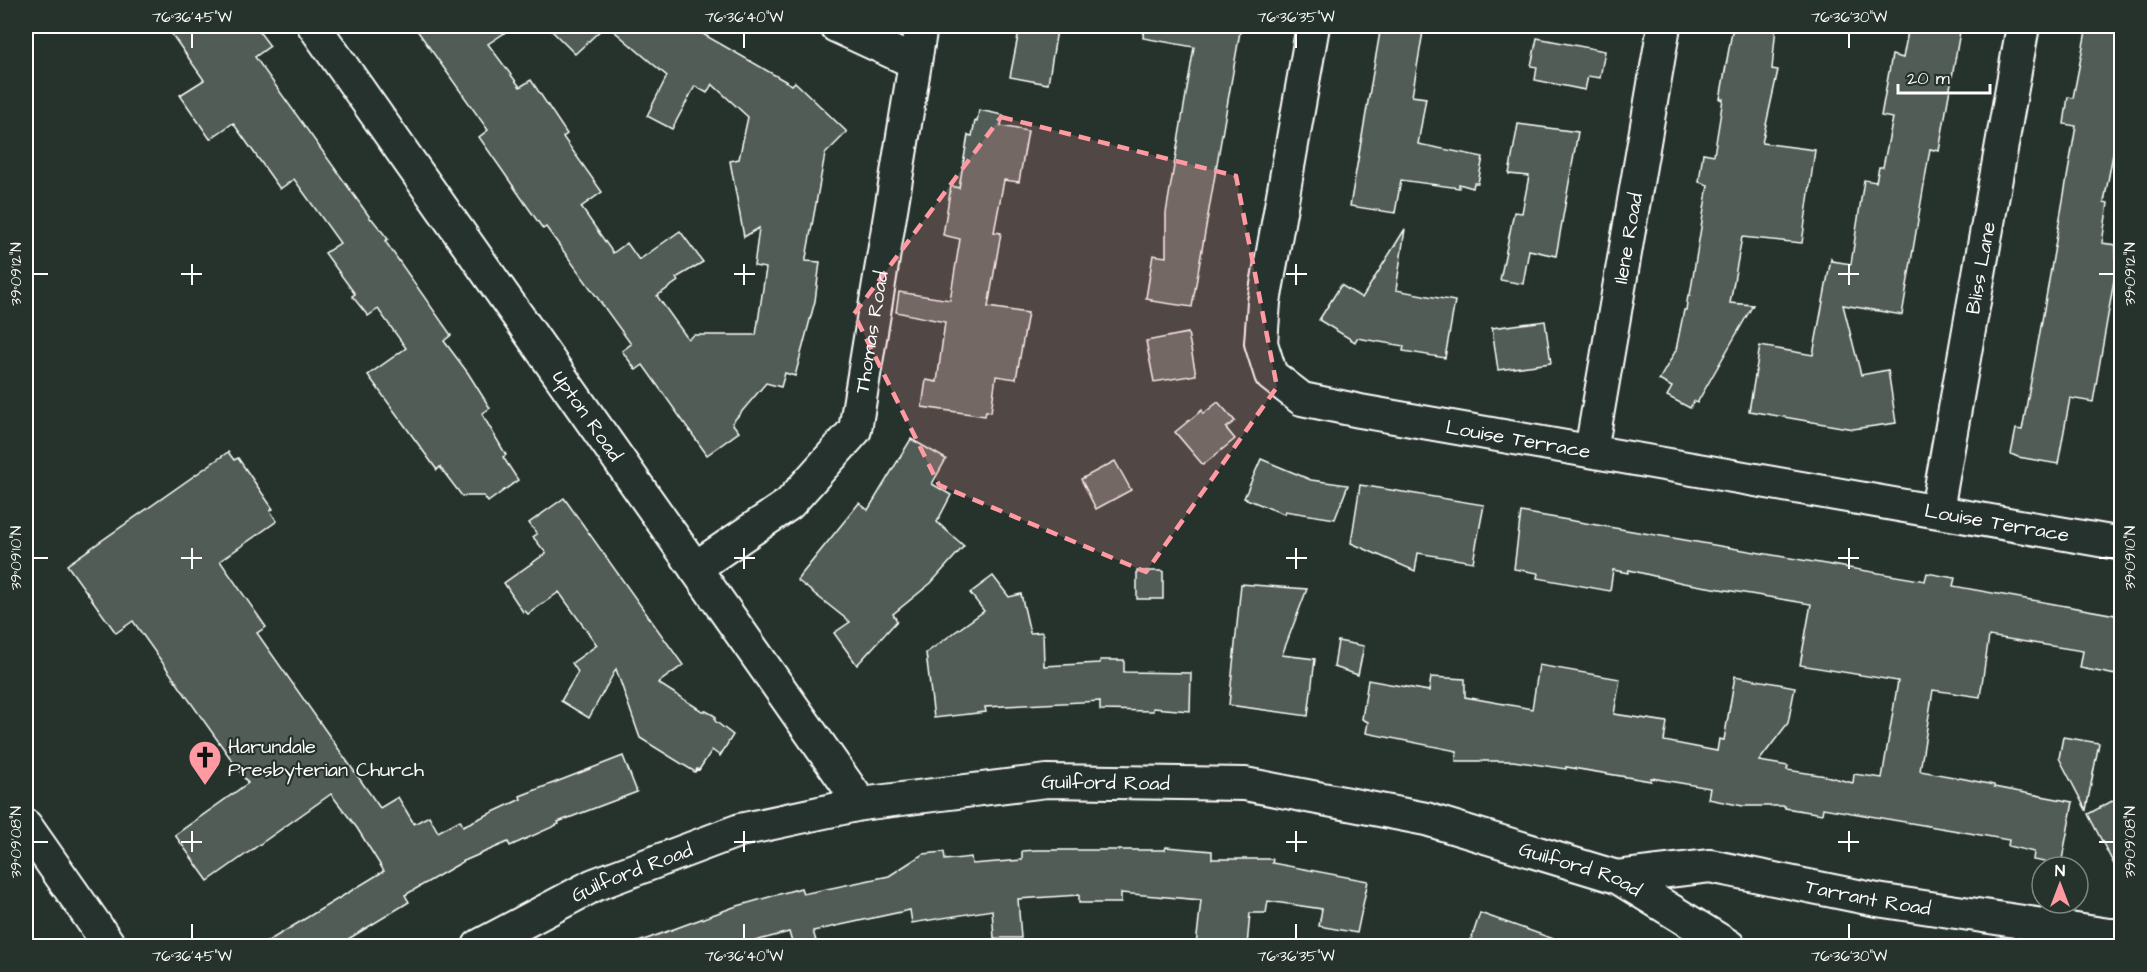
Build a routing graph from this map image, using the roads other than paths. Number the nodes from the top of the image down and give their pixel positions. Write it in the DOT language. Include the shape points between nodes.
graph roads {
  1 [pos="314,26"];
  2 [pos="836,26"];
  3 [pos="921,26"];
  4 [pos="1313,26"];
  5 [pos="1664,26"];
  6 [pos="2023,26"];
  7 [pos="914,62"];
  8 [pos="1591,451"];
  9 [pos="1936,510"];
  10 [pos="2121,544"];
  11 [pos="695,568"];
  12 [pos="861,804"];
  13 [pos="26,826"];
  14 [pos="1617,877"];
  15 [pos="2121,935"];
  16 [pos="111,946"];
  17 [pos="479,946"];
  18 [pos="1730,946"];
  1 -- 11 [label="street, Upton Road"];
  2 -- 7 [label="street"];
  3 -- 7 [label="street, Thomas Road"];
  4 -- 8 [label="street, Louise Terrace" via="1264,302 1261,343 1271,375 1302,399"];
  5 -- 8 [label="street, Ilene Road"];
  6 -- 9 [label="street, Bliss Lane"];
  7 -- 11 [label="street, Thomas Road" via="855,430 789,504"];
  8 -- 9 [label="street, Louise Terrace"];
  9 -- 10 [label="street, Louise Terrace"];
  11 -- 12 [label="street, Upton Road"];
  12 -- 14 [label="street, Guilford Road" via="1047,781 1245,784 1426,819"];
  12 -- 17 [label="street, Guilford Road" via="740,830 709,841 594,885"];
  13 -- 16 [label="street"];
  14 -- 15 [label="street, Tarrant Road" via="1710,866 1876,900"];
  14 -- 18 [label="street, Guilford Road"];
}
